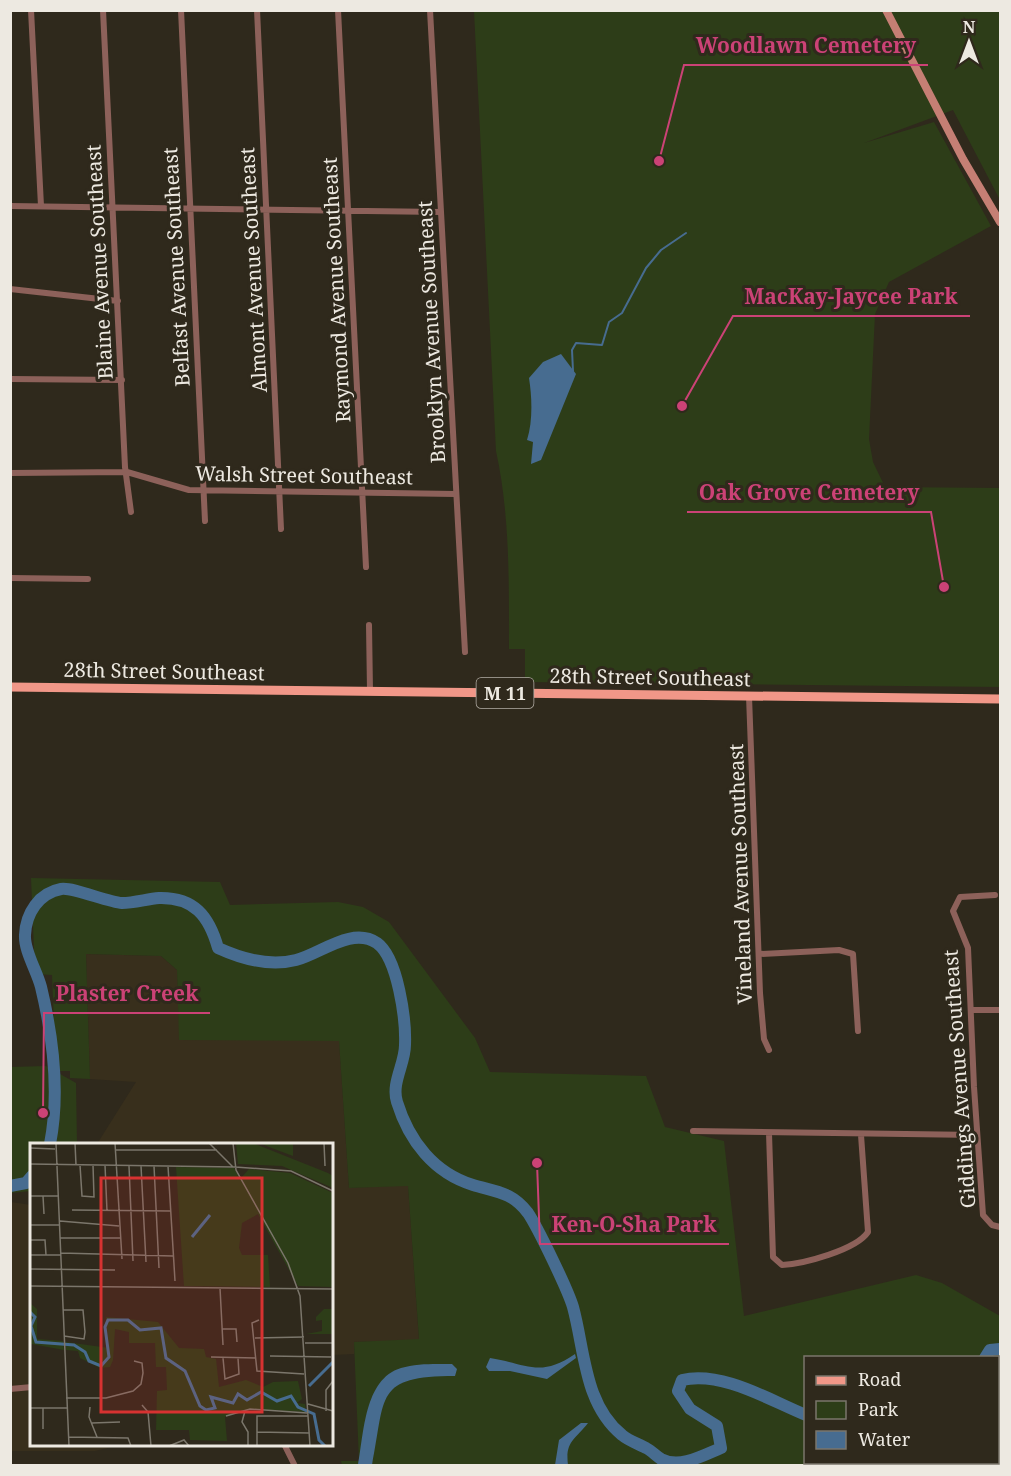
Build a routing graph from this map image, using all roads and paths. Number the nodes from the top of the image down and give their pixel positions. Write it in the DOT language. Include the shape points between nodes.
graph roads {
  1 [pos="31,10"];
  2 [pos="103,10"];
  3 [pos="181,10"];
  4 [pos="257,10"];
  5 [pos="338,10"];
  6 [pos="430,10"];
  7 [pos="886,10"];
  8 [pos="10,206"];
  9 [pos="40,206"];
  10 [pos="113,208"];
  11 [pos="190,210"];
  12 [pos="267,210"];
  13 [pos="349,212"];
  14 [pos="441,212"];
  15 [pos="1000,222"];
  16 [pos="10,289"];
  17 [pos="118,301"];
  18 [pos="10,379"];
  19 [pos="122,380"];
  20 [pos="127,472"];
  21 [pos="10,473"];
  22 [pos="204,490"];
  23 [pos="280,491"];
  24 [pos="362,494"];
  25 [pos="455,494"];
  26 [pos="131,512"];
  27 [pos="205,521"];
  28 [pos="282,529"];
  29 [pos="366,567"];
  30 [pos="10,578"];
  31 [pos="88,579"];
  32 [pos="369,625"];
  33 [pos="465,652"];
  34 [pos="10,687"];
  35 [pos="370,691"];
  36 [pos="749,696"];
  37 [pos="1000,699"];
  38 [pos="995,895"];
  39 [pos="760,954"];
  40 [pos="971,1010"];
  41 [pos="1000,1011"];
  42 [pos="858,1030"];
  43 [pos="769,1050"];
  44 [pos="693,1131"];
  45 [pos="769,1133"];
  46 [pos="861,1135"];
  47 [pos="977,1135"];
  48 [pos="1000,1227"];
  49 [pos="30,1387"];
  50 [pos="10,1389"];
  51 [pos="285,1446"];
  52 [pos="295,1466"];
  1 -- 9 [label="street"];
  2 -- 10 [label="street, Blaine Avenue Southeast"];
  3 -- 11 [label="street, Belfast Avenue Southeast"];
  4 -- 12 [label="street, Almont Avenue Southeast"];
  5 -- 13 [label="street, Raymond Avenue Southeast"];
  6 -- 14 [label="street, Brooklyn Avenue Southeast"];
  7 -- 15 [label="main road"];
  8 -- 9 [label="street"];
  9 -- 10 [label="street"];
  10 -- 11 [label="street"];
  10 -- 17 [label="street, Blaine Avenue Southeast"];
  11 -- 12 [label="street"];
  11 -- 22 [label="street, Belfast Avenue Southeast"];
  12 -- 13 [label="street"];
  12 -- 23 [label="street, Almont Avenue Southeast"];
  13 -- 14 [label="street"];
  13 -- 24 [label="street, Raymond Avenue Southeast"];
  14 -- 25 [label="street, Brooklyn Avenue Southeast"];
  16 -- 17 [label="street"];
  17 -- 19 [label="street, Blaine Avenue Southeast"];
  18 -- 19 [label="street"];
  19 -- 20 [label="street, Blaine Avenue Southeast"];
  20 -- 21 [label="street, Walsh Street Southeast"];
  20 -- 22 [label="street, Walsh Street Southeast" via="178,488"];
  20 -- 26 [label="street, Blaine Avenue Southeast"];
  22 -- 23 [label="street, Walsh Street Southeast"];
  22 -- 27 [label="street, Belfast Avenue Southeast"];
  23 -- 24 [label="street, Walsh Street Southeast"];
  23 -- 28 [label="street, Almont Avenue Southeast"];
  24 -- 25 [label="street, Walsh Street Southeast"];
  24 -- 29 [label="street, Raymond Avenue Southeast"];
  25 -- 33 [label="street, Brooklyn Avenue Southeast"];
  30 -- 31 [label="street"];
  32 -- 35 [label="street"];
  34 -- 35 [label="main road, 28th Street Southeast / M 11"];
  35 -- 36 [label="main road, 28th Street Southeast / M 11"];
  36 -- 37 [label="main road, 28th Street Southeast / M 11"];
  36 -- 39 [label="street, Vineland Avenue Southeast"];
  38 -- 40 [label="street, Giddings Avenue Southeast" via="960,897 953,911 968,948"];
  39 -- 42 [label="street" via="839,950 853,954"];
  39 -- 43 [label="street, Vineland Avenue Southeast" via="764,1039"];
  40 -- 41 [label="street"];
  40 -- 47 [label="street, Giddings Avenue Southeast"];
  44 -- 45 [label="street"];
  45 -- 46 [label="street"];
  45 -- 46 [label="street" via="773,1257 782,1265 849,1246 868,1232"];
  46 -- 47 [label="street"];
  47 -- 48 [label="street, Giddings Avenue Southeast" via="983,1215"];
  49 -- 50 [label="street"];
  51 -- 52 [label="street"];
}
